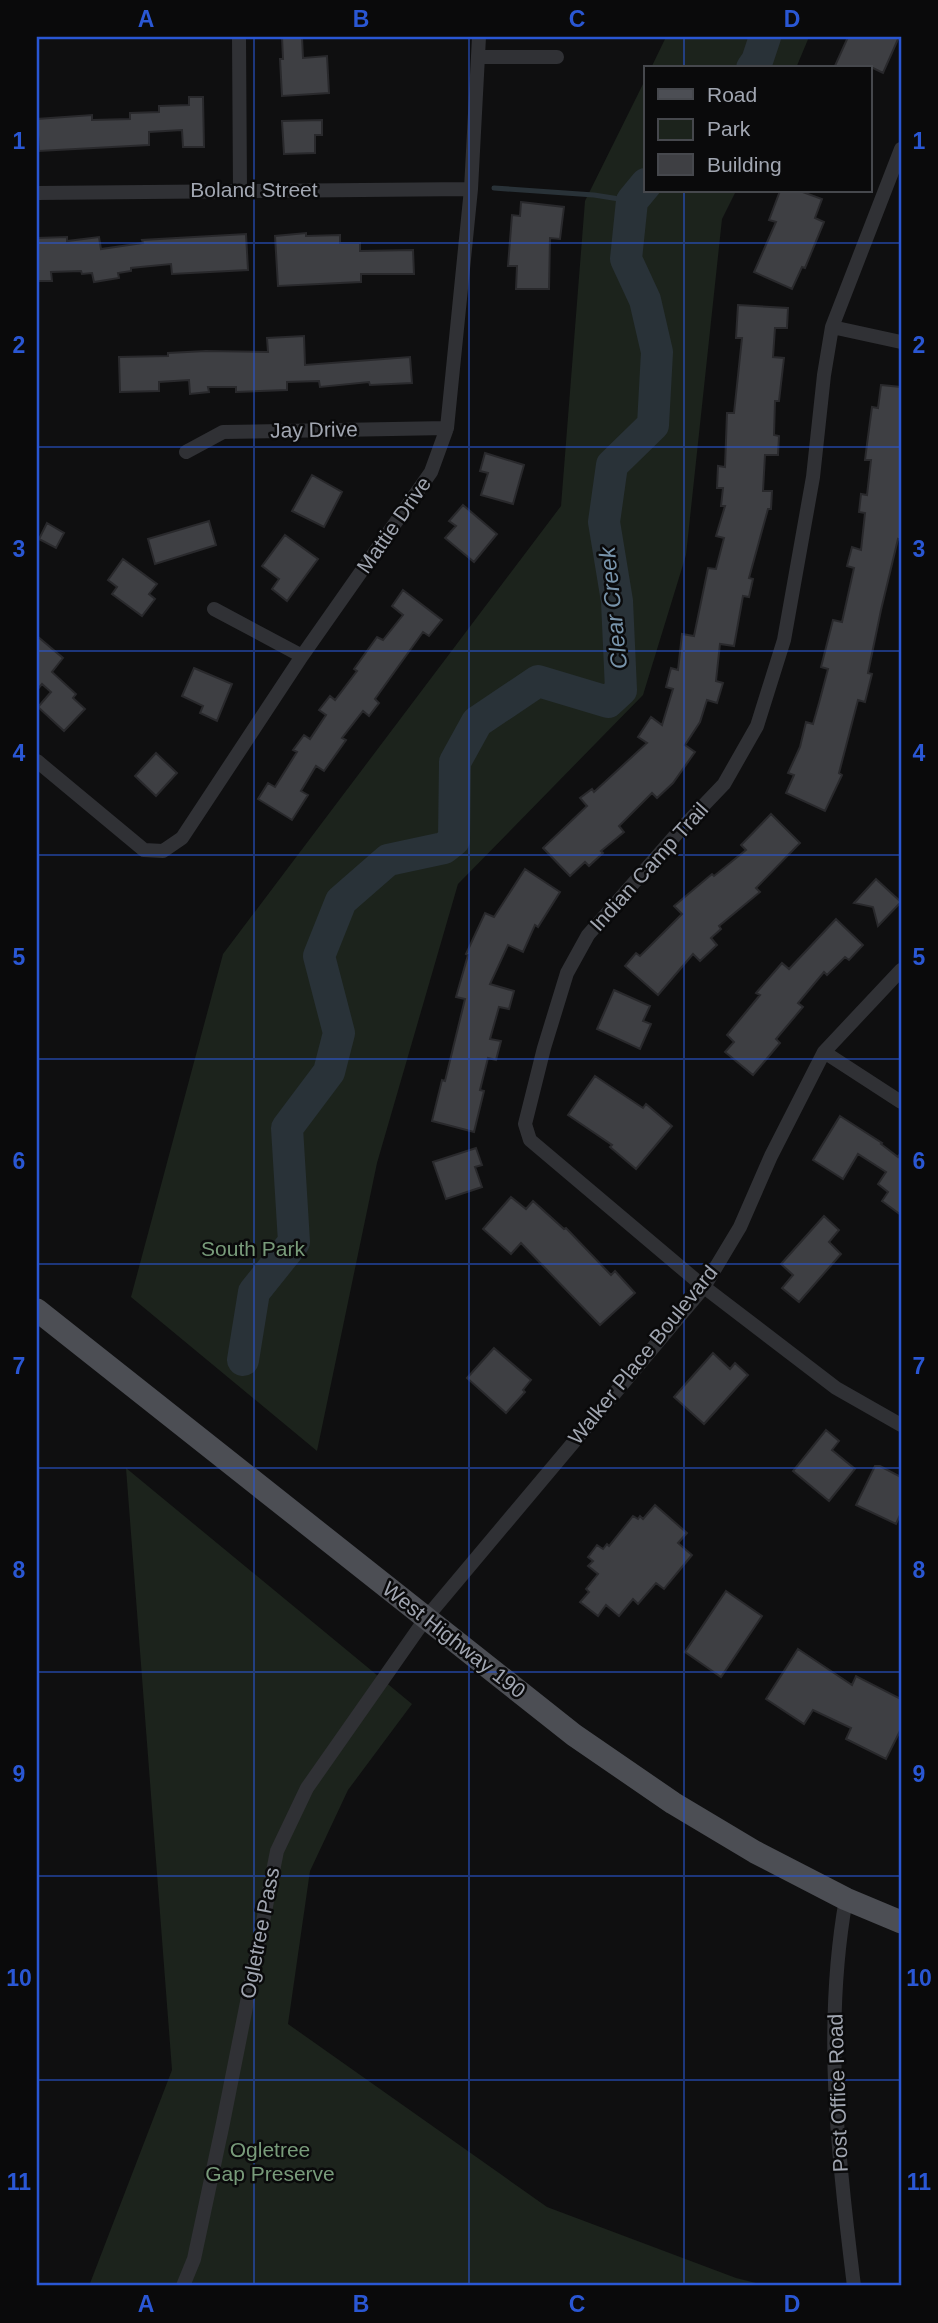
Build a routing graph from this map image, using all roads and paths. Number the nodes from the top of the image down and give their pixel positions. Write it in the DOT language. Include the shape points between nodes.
graph roads {
  1 [pos="239,37"];
  2 [pos="479,37"];
  3 [pos="479,57"];
  4 [pos="557,57"];
  5 [pos="901,149"];
  6 [pos="471,189"];
  7 [pos="240,190"];
  8 [pos="37,193"];
  9 [pos="832,327"];
  10 [pos="901,342"];
  11 [pos="447,428"];
  12 [pos="186,452"];
  13 [pos="214,609"];
  14 [pos="302,656"];
  15 [pos="37,761"];
  16 [pos="901,970"];
  17 [pos="824,1052"];
  18 [pos="901,1102"];
  19 [pos="704,1287"];
  20 [pos="37,1310"];
  21 [pos="901,1425"];
  22 [pos="426,1618"];
  23 [pos="846,1899"];
  24 [pos="901,1922"];
  25 [pos="183,2286"];
  26 [pos="854,2286"];
  1 -- 7 [label="street"];
  2 -- 3 [label="street, Mattie Drive"];
  3 -- 4 [label="street"];
  3 -- 6 [label="street, Mattie Drive"];
  5 -- 9 [label="street, Indian Camp Trail"];
  6 -- 7 [label="street, Boland Street"];
  6 -- 11 [label="street, Mattie Drive"];
  7 -- 8 [label="street, Boland Street"];
  9 -- 10 [label="street"];
  9 -- 19 [label="street, Indian Camp Trail" via="785,640 757,726 724,784 588,935 567,974 525,1124 530,1140"];
  11 -- 12 [label="street, Jay Drive" via="223,432"];
  11 -- 14 [label="street, Mattie Drive" via="431,472"];
  13 -- 14 [label="street"];
  14 -- 15 [label="street, Mattie Drive" via="182,838 163,850 144,849"];
  16 -- 17 [label="street, Walker Place Boulevard"];
  17 -- 18 [label="street"];
  17 -- 19 [label="street, Walker Place Boulevard" via="740,1227"];
  19 -- 21 [label="street, Indian Camp Trail" via="836,1388"];
  19 -- 22 [label="street, Walker Place Boulevard"];
  20 -- 22 [label="main road, West Highway 190"];
  22 -- 23 [label="main road, West Highway 190" via="574,1735 673,1802 755,1852"];
  22 -- 25 [label="street, Ogletree Pass" via="307,1788 276,1851 194,2259"];
  23 -- 24 [label="main road, West Highway 190"];
  23 -- 26 [label="street, Post Office Road" via="837,1947 834,2014 840,2172"];
}
